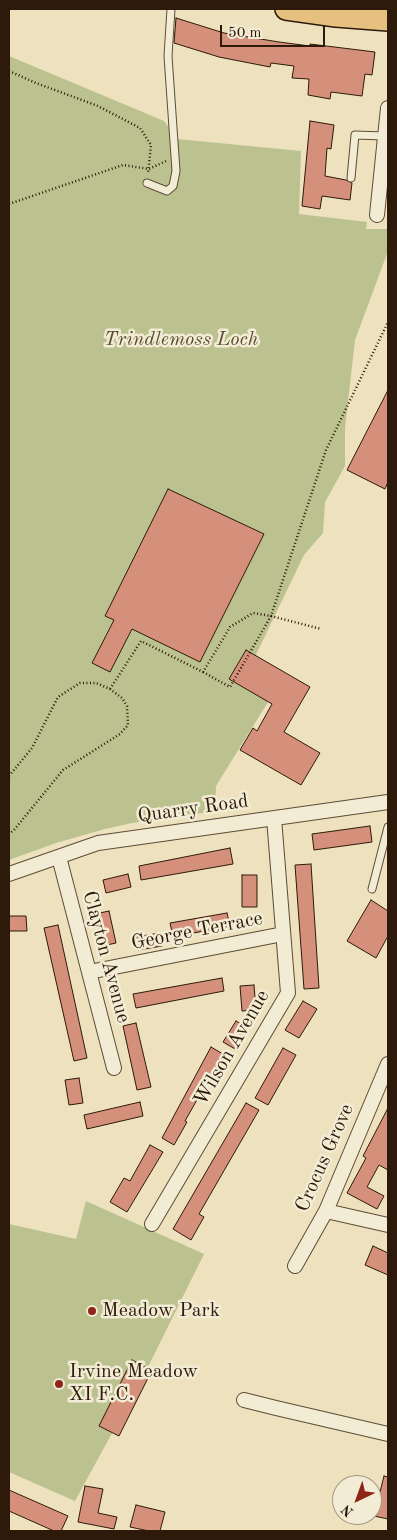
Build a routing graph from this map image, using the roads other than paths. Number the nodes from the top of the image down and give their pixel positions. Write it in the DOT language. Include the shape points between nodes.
graph roads {
  1 [pos="171,9"];
  2 [pos="286,9"];
  3 [pos="388,20"];
  4 [pos="388,108"];
  5 [pos="385,136"];
  6 [pos="351,178"];
  7 [pos="147,183"];
  8 [pos="377,215"];
  9 [pos="388,802"];
  10 [pos="274,818"];
  11 [pos="388,828"];
  12 [pos="59,857"];
  13 [pos="9,874"];
  14 [pos="372,889"];
  15 [pos="283,934"];
  16 [pos="89,972"];
  17 [pos="114,1068"];
  18 [pos="386,1072"];
  19 [pos="326,1211"];
  20 [pos="152,1224"];
  21 [pos="388,1225"];
  22 [pos="296,1266"];
  23 [pos="244,1400"];
  24 [pos="388,1434"];
  1 -- 7 [label="lane" via="168,56 176,171 173,186 166,192"];
  2 -- 3 [label="main road"];
  4 -- 5 [label="street"];
  5 -- 6 [label="lane" via="355,135"];
  5 -- 8 [label="street"];
  9 -- 10 [label="street, Quarry Road"];
  10 -- 12 [label="street, Quarry Road" via="98,843"];
  10 -- 15 [label="street, Wilson Avenue"];
  11 -- 14 [label="lane"];
  12 -- 13 [label="street, Quarry Road"];
  12 -- 16 [label="street, Clayton Avenue"];
  15 -- 16 [label="street, George Terrace"];
  15 -- 20 [label="street, Wilson Avenue" via="288,992"];
  16 -- 17 [label="street, Clayton Avenue"];
  18 -- 19 [label="street, Crocus Grove"];
  19 -- 21 [label="street"];
  19 -- 22 [label="street, Crocus Grove"];
  23 -- 24 [label="street"];
}
